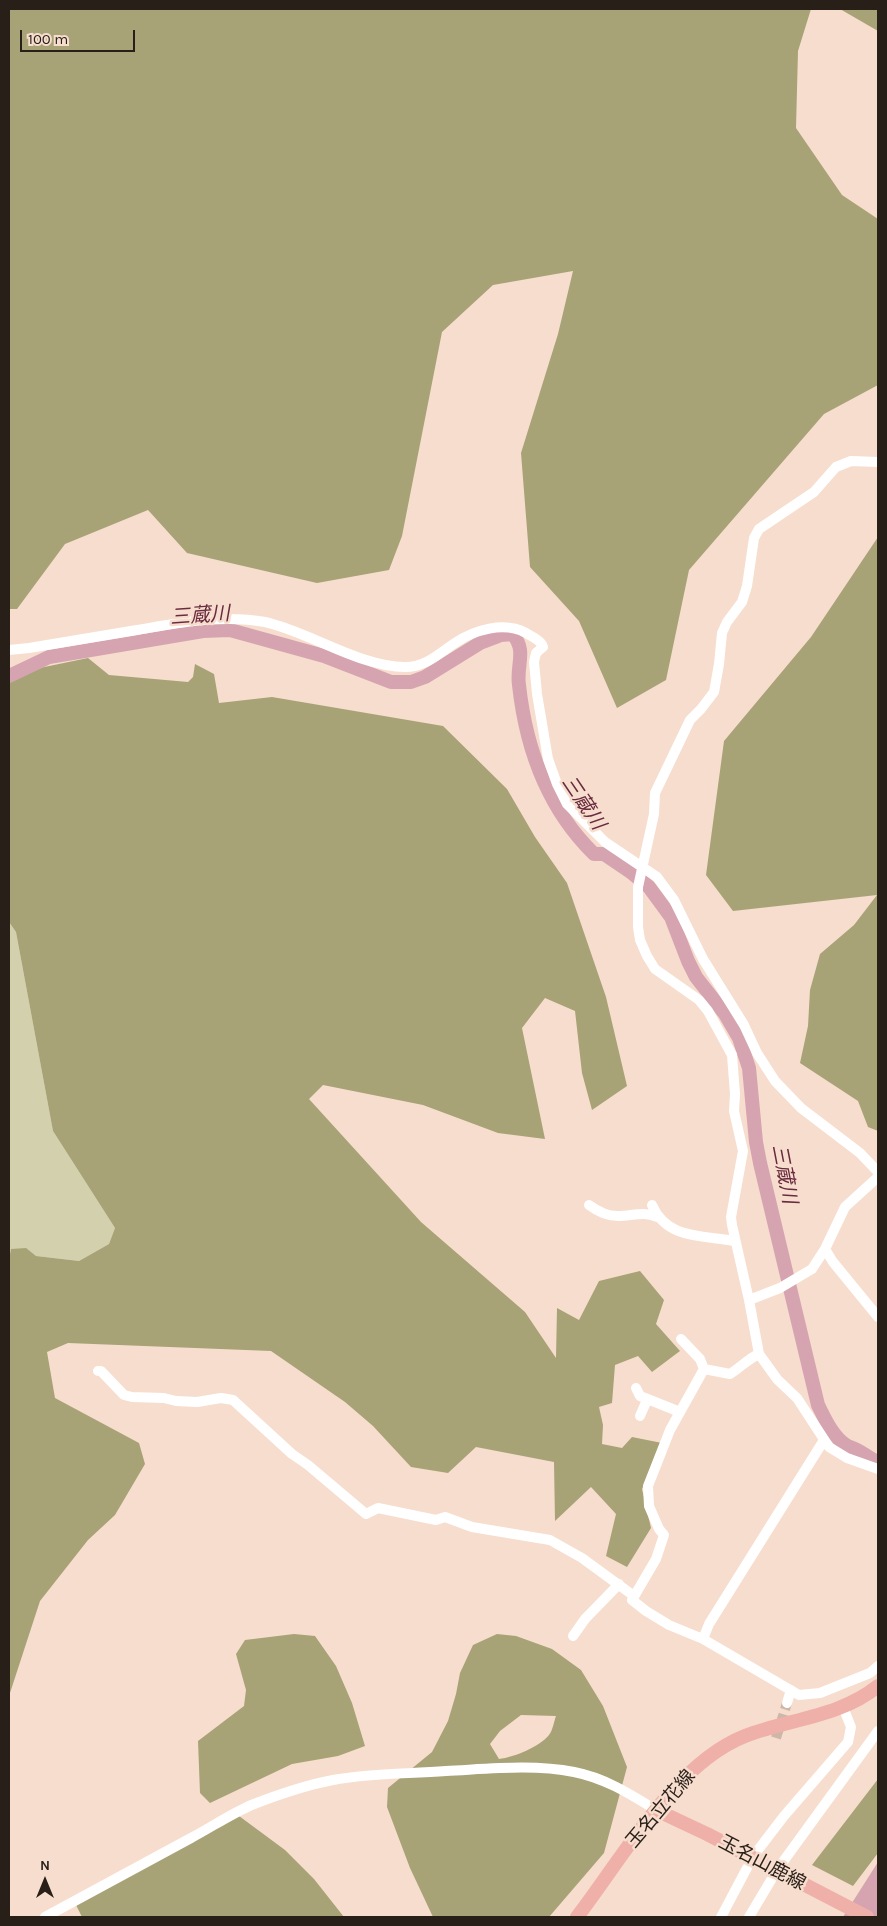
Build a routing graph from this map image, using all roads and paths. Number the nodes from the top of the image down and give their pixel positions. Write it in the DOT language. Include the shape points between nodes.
graph roads {
  1 [pos="878,462"];
  2 [pos="9,650"];
  3 [pos="641,871"];
  4 [pos="878,1172"];
  5 [pos="878,1177"];
  6 [pos="589,1205"];
  7 [pos="652,1205"];
  8 [pos="657,1217"];
  9 [pos="735,1241"];
  10 [pos="825,1249"];
  11 [pos="749,1300"];
  12 [pos="878,1317"];
  13 [pos="682,1340"];
  14 [pos="759,1354"];
  15 [pos="704,1369"];
  16 [pos="98,1371"];
  17 [pos="636,1388"];
  18 [pos="647,1400"];
  19 [pos="680,1412"];
  20 [pos="640,1416"];
  21 [pos="824,1440"];
  22 [pos="878,1469"];
  23 [pos="619,1584"];
  24 [pos="634,1596"];
  25 [pos="573,1636"];
  26 [pos="703,1639"];
  27 [pos="878,1666"];
  28 [pos="878,1686"];
  29 [pos="791,1690"];
  30 [pos="787,1704"];
  31 [pos="843,1707"];
  32 [pos="878,1731"];
  33 [pos="656,1810"];
  34 [pos="758,1850"];
  35 [pos="747,1868"];
  36 [pos="781,1872"];
  37 [pos="45,1917"];
  38 [pos="576,1917"];
  39 [pos="721,1917"];
  40 [pos="749,1917"];
  41 [pos="867,1917"];
  1 -- 3 [label="street" via="851,461 836,467 814,492 759,529 754,538 742,602 722,633 714,692 690,720 656,793"];
  2 -- 3 [label="street" via="199,620 248,620 284,628 369,661 415,667 466,636 493,628 520,630 542,643 534,662 537,694 548,759 567,804 605,842"];
  3 -- 4 [label="street" via="657,877 674,900 704,959 775,1081 801,1108 860,1153"];
  3 -- 9 [label="street" via="638,927 647,956 656,969 699,1000 732,1056 734,1111 743,1151 731,1217"];
  5 -- 10 [label="street" via="845,1207"];
  6 -- 8 [label="street" via="599,1212 616,1216 648,1213"];
  7 -- 8 [label="street"];
  8 -- 9 [label="street" via="682,1233"];
  9 -- 11 [label="street"];
  10 -- 11 [label="street" via="812,1269 802,1276"];
  10 -- 12 [label="street"];
  11 -- 14 [label="street"];
  13 -- 15 [label="street" via="700,1359"];
  14 -- 15 [label="street" via="730,1374"];
  14 -- 21 [label="street" via="777,1379 797,1398"];
  15 -- 19 [label="street"];
  16 -- 23 [label="street" via="132,1397 197,1402 221,1398 233,1400 292,1454 366,1514 378,1508 550,1540"];
  17 -- 18 [label="street"];
  18 -- 19 [label="street"];
  18 -- 20 [label="street"];
  19 -- 24 [label="street" via="648,1486 649,1506 664,1535 656,1559"];
  21 -- 22 [label="street" via="847,1458"];
  21 -- 26 [label="street" via="709,1624"];
  23 -- 24 [label="street"];
  23 -- 25 [label="street"];
  24 -- 26 [label="street" via="632,1600 646,1611"];
  26 -- 29 [label="street"];
  27 -- 29 [label="street" via="870,1673 820,1693 799,1695"];
  28 -- 31 [label="main road, 玉名立花線"];
  29 -- 30 [label="street"];
  31 -- 33 [label="main road, 玉名立花線" via="744,1736 698,1764"];
  31 -- 34 [label="street" via="851,1727 848,1742"];
  32 -- 36 [label="street"];
  33 -- 36 [label="main road, 玉名山鹿線"];
  33 -- 37 [label="street" via="597,1778 550,1769 467,1770 334,1780 282,1793 234,1813"];
  33 -- 38 [label="main road, 玉名立花線"];
  35 -- 39 [label="street"];
  36 -- 40 [label="street"];
  36 -- 41 [label="main road, 玉名山鹿線"];
}
